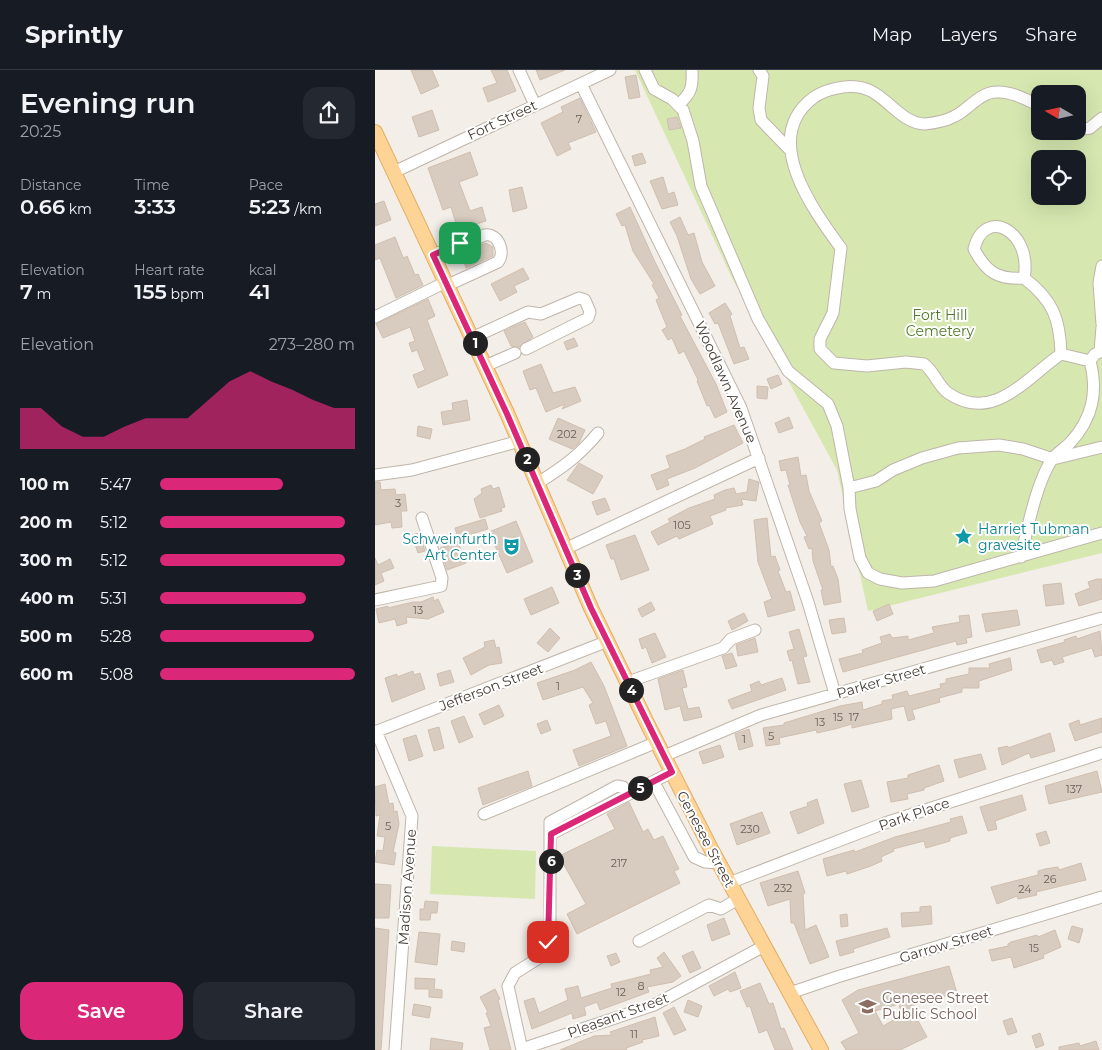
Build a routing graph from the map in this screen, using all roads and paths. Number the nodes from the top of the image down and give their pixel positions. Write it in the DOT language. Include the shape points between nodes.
graph roads {
  1 [pos="519,70"];
  2 [pos="610,70"];
  3 [pos="645,70"];
  4 [pos="692,70"];
  5 [pos="759,70"];
  6 [pos="581,84"];
  7 [pos="1031,102"];
  8 [pos="535,105"];
  9 [pos="678,105"];
  10 [pos="1102,118"];
  11 [pos="1086,129"];
  12 [pos="375,132"];
  13 [pos="790,150"];
  14 [pos="394,172"];
  15 [pos="433,255"];
  16 [pos="1102,266"];
  17 [pos="1024,278"];
  18 [pos="447,284"];
  19 [pos="375,317"];
  20 [pos="1102,326"];
  21 [pos="472,338"];
  22 [pos="526,349"];
  23 [pos="1101,351"];
  24 [pos="515,353"];
  25 [pos="1061,354"];
  26 [pos="1089,361"];
  27 [pos="485,366"];
  28 [pos="598,432"];
  29 [pos="520,441"];
  30 [pos="1102,447"];
  31 [pos="759,458"];
  32 [pos="1053,459"];
  33 [pos="375,475"];
  34 [pos="538,483"];
  35 [pos="849,488"];
  36 [pos="422,518"];
  37 [pos="1102,533"];
  38 [pos="565,549"];
  39 [pos="1021,557"];
  40 [pos="375,600"];
  41 [pos="1102,618"];
  42 [pos="755,630"];
  43 [pos="607,641"];
  44 [pos="628,682"];
  45 [pos="835,694"];
  46 [pos="375,732"];
  47 [pos="657,742"];
  48 [pos="1102,753"];
  49 [pos="664,756"];
  50 [pos="672,772"];
  51 [pos="646,785"];
  52 [pos="484,814"];
  53 [pos="719,863"];
  54 [pos="729,883"];
  55 [pos="1102,897"];
  56 [pos="738,899"];
  57 [pos="639,941"];
  58 [pos="764,946"];
  59 [pos="790,993"];
  60 [pos="522,1049"];
  61 [pos="395,1050"];
  62 [pos="821,1050"];
  1 -- 8 [label="street"];
  2 -- 6 [label="street, Fort Street"];
  3 -- 9 [label="street" via="654,89"];
  4 -- 9 [label="street" via="689,96"];
  5 -- 13 [label="street" via="763,76 759,108 761,120"];
  6 -- 8 [label="street, Fort Street"];
  6 -- 31 [label="street, Woodlawn Avenue" via="741,408"];
  7 -- 13 [label="street" via="995,92 983,95 955,116 923,124 906,118 864,88 821,92 803,106 793,124"];
  8 -- 14 [label="street, Fort Street"];
  9 -- 35 [label="street" via="683,110 693,141 701,186 758,319 787,371 828,404 837,426"];
  10 -- 11 [label="street"];
  12 -- 14 [label="main road, Genesee Street"];
  13 -- 25 [label="street" via="811,206 841,248 833,313 820,339 820,349 834,363 867,366 906,362 923,364 946,392 965,404 988,403 1018,390"];
  14 -- 15 [label="main road, Genesee Street"];
  15 -- 18 [label="main road, Genesee Street"];
  15 -- 18 [label="street" via="485,234 497,238 501,252 498,262"];
  16 -- 20 [label="street" via="1099,283"];
  17 -- 17 [label="street" via="1002,277 981,264 974,249 977,236 989,228 1012,232 1021,243"];
  17 -- 25 [label="street" via="1057,316"];
  18 -- 19 [label="street"];
  18 -- 21 [label="main road, Genesee Street"];
  20 -- 23 [label="street"];
  21 -- 22 [label="street" via="528,312 541,314 579,298 585,300 590,312 588,318"];
  21 -- 27 [label="main road, Genesee Street"];
  23 -- 26 [label="street"];
  24 -- 27 [label="street"];
  25 -- 26 [label="street"];
  26 -- 32 [label="street" via="1095,382 1093,406 1084,425"];
  27 -- 29 [label="main road, Genesee Street"];
  28 -- 34 [label="street" via="582,453"];
  29 -- 33 [label="street" via="412,470"];
  29 -- 34 [label="main road, Genesee Street"];
  30 -- 32 [label="street"];
  31 -- 38 [label="street"];
  31 -- 45 [label="street, Woodlawn Avenue" via="808,602"];
  32 -- 35 [label="street" via="999,445 958,448 922,458 893,470 877,481"];
  32 -- 39 [label="street" via="1039,489"];
  34 -- 38 [label="main road, Genesee Street"];
  35 -- 39 [label="street" via="860,558 868,573 880,579 902,583 934,582"];
  36 -- 40 [label="street" via="442,578 441,586"];
  37 -- 39 [label="street"];
  38 -- 43 [label="main road, Genesee Street"];
  41 -- 45 [label="street, Parker Street"];
  42 -- 44 [label="street" via="731,639 723,648"];
  43 -- 44 [label="main road, Genesee Street"];
  43 -- 46 [label="street, Jefferson Street"];
  44 -- 47 [label="main road, Genesee Street"];
  45 -- 49 [label="street, Parker Street" via="741,722"];
  46 -- 61 [label="street, Madison Avenue" via="412,816"];
  47 -- 49 [label="main road, Genesee Street"];
  47 -- 52 [label="street"];
  48 -- 54 [label="street, Park Place" via="885,823"];
  49 -- 50 [label="main road, Genesee Street"];
  50 -- 51 [label="street, Pleasant Street"];
  50 -- 53 [label="main road, Genesee Street"];
  51 -- 53 [label="street" via="657,788 694,857"];
  51 -- 60 [label="street, Pleasant Street" via="551,834 547,947 542,956 515,973 508,986"];
  53 -- 54 [label="main road, Genesee Street"];
  54 -- 56 [label="main road, Genesee Street"];
  55 -- 59 [label="street, Garrow Street"];
  56 -- 57 [label="street" via="721,909 709,906"];
  56 -- 58 [label="main road, Genesee Street"];
  58 -- 59 [label="main road, Genesee Street"];
  58 -- 60 [label="street, Pleasant Street" via="654,1005"];
  59 -- 62 [label="main road, Genesee Street"];
}
